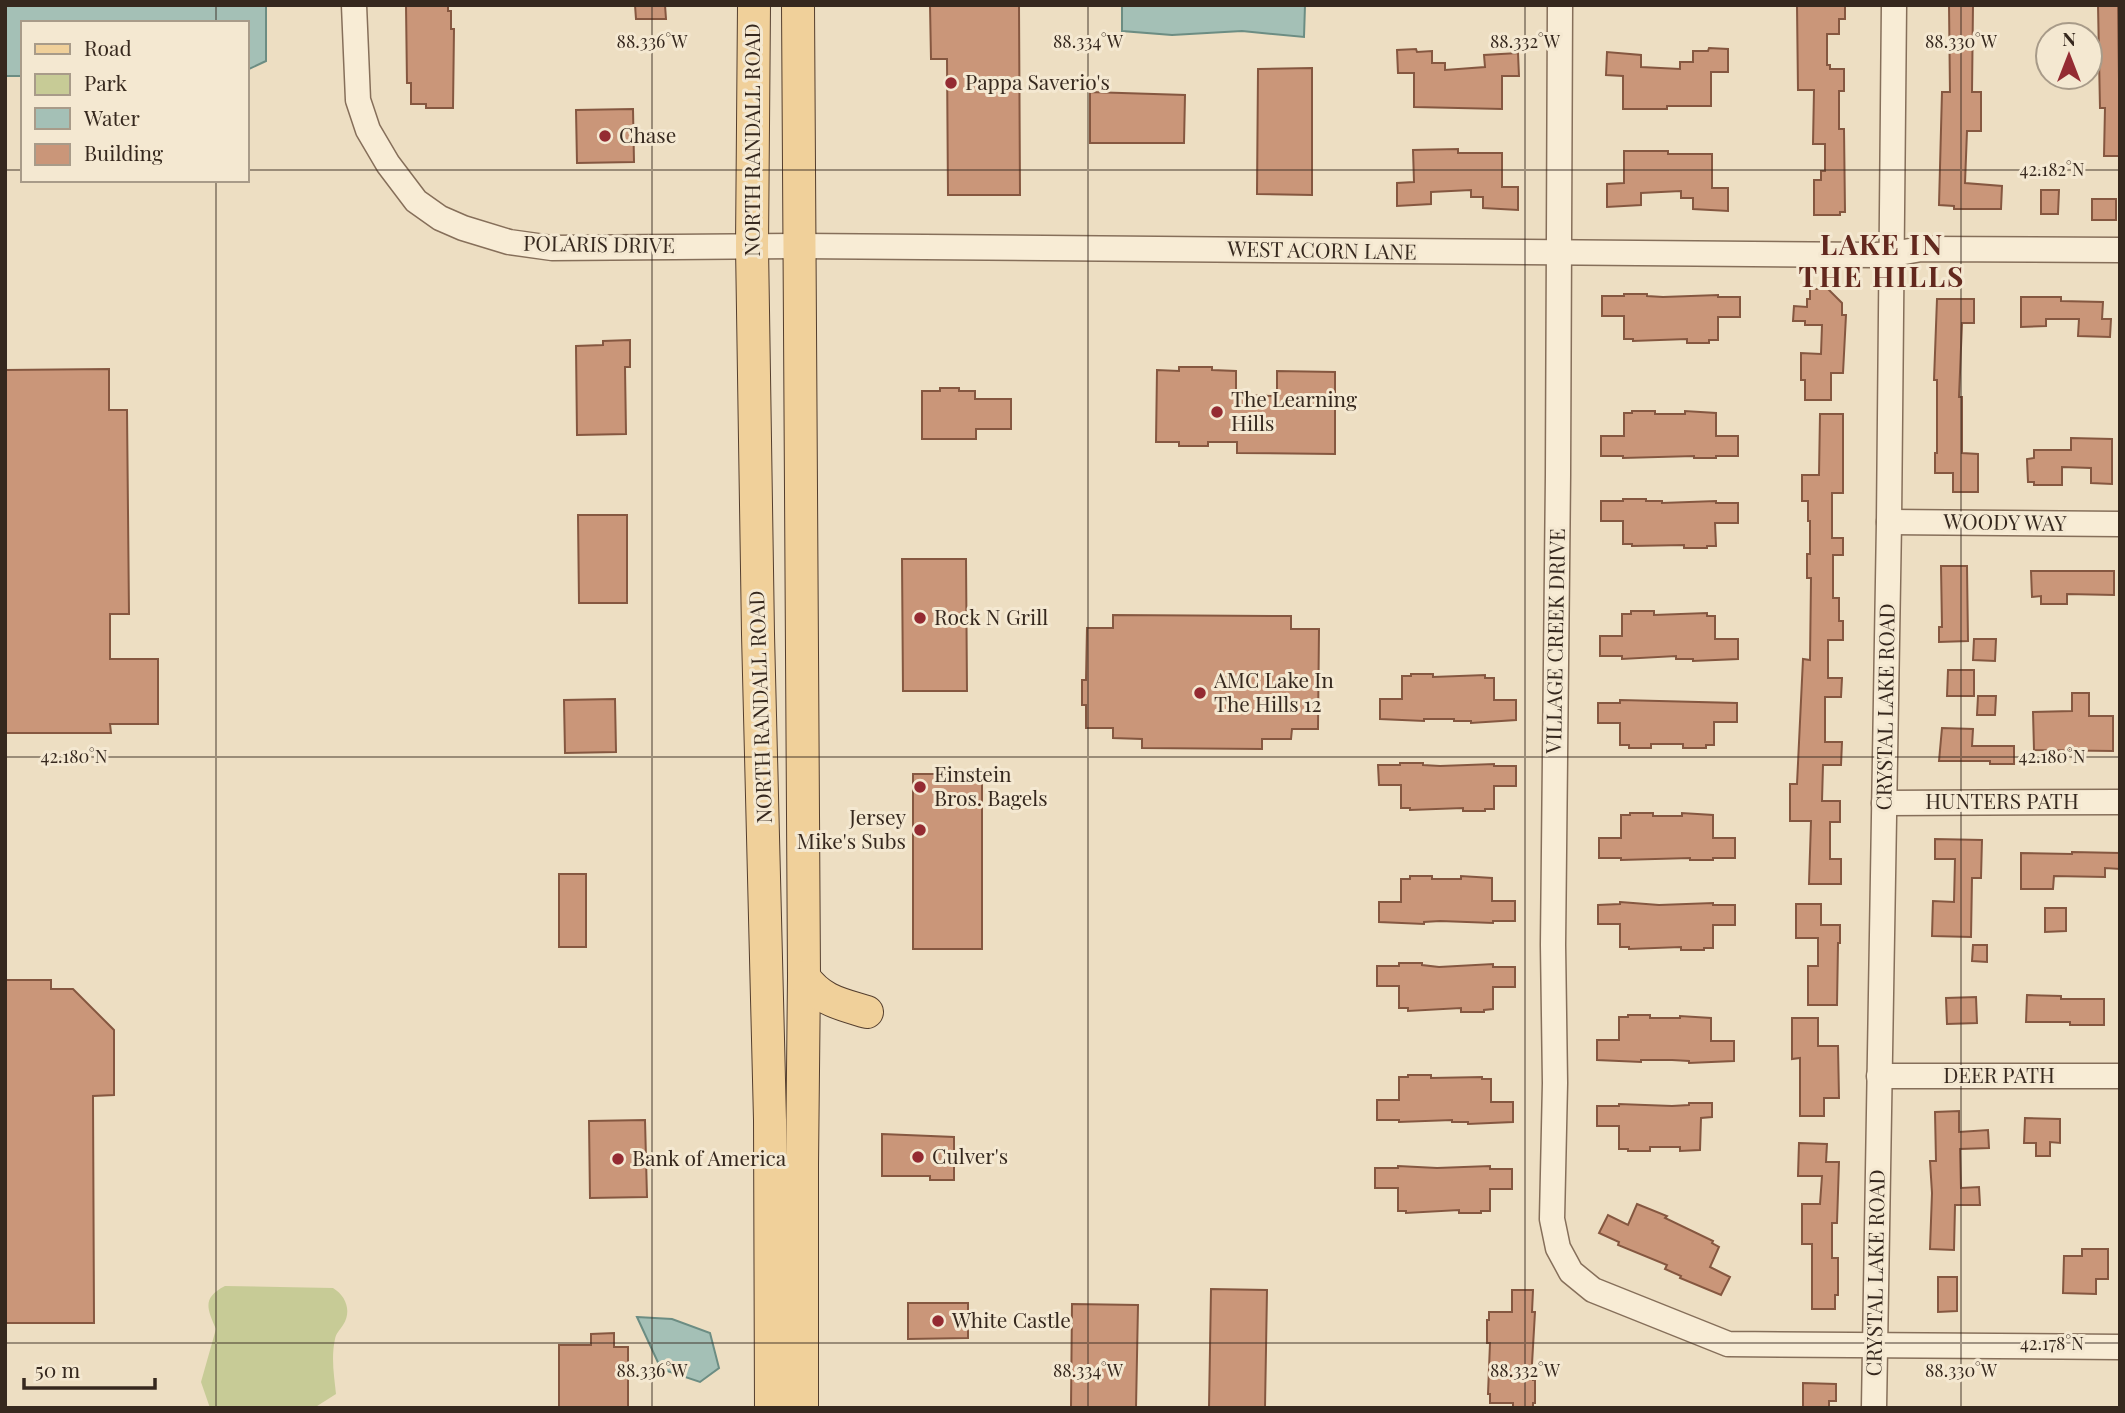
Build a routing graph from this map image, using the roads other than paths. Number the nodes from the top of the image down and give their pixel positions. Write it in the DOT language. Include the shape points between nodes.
graph roads {
  1 [pos="354,5"];
  2 [pos="754,5"];
  3 [pos="798,5"];
  4 [pos="1560,5"];
  5 [pos="1894,5"];
  6 [pos="752,246"];
  7 [pos="799,246"];
  8 [pos="2120,250"];
  9 [pos="1558,253"];
  10 [pos="1893,254"];
  11 [pos="1889,522"];
  12 [pos="2120,524"];
  13 [pos="2120,802"];
  14 [pos="1884,803"];
  15 [pos="804,977"];
  16 [pos="867,1012"];
  17 [pos="1879,1076"];
  18 [pos="2120,1076"];
  19 [pos="1874,1344"];
  20 [pos="2120,1347"];
  21 [pos="771,1408"];
  22 [pos="803,1408"];
  23 [pos="1874,1408"];
  1 -- 6 [label="street, POLARIS DRIVE" via="355,69 362,115 379,150 416,201 440,218 509,242 552,248"];
  2 -- 6 [label="main road, NORTH RANDALL ROAD"];
  3 -- 7 [label="main road, NORTH RANDALL ROAD"];
  4 -- 9 [label="street, VILLAGE CREEK DRIVE"];
  5 -- 10 [label="street, CRYSTAL LAKE ROAD"];
  6 -- 7 [label="street, WEST ACORN LANE"];
  6 -- 21 [label="main road, NORTH RANDALL ROAD" via="770,1108"];
  7 -- 9 [label="street, WEST ACORN LANE"];
  7 -- 15 [label="main road, NORTH RANDALL ROAD"];
  8 -- 10 [label="street, WEST ACORN LANE" via="1921,248"];
  9 -- 10 [label="street, WEST ACORN LANE"];
  9 -- 19 [label="street, VILLAGE CREEK DRIVE" via="1552,1219 1558,1248 1571,1272 1593,1290 1728,1344"];
  10 -- 11 [label="street, CRYSTAL LAKE ROAD"];
  11 -- 12 [label="street, WOODY WAY"];
  11 -- 14 [label="street, CRYSTAL LAKE ROAD"];
  13 -- 14 [label="street, HUNTERS PATH"];
  14 -- 17 [label="street, CRYSTAL LAKE ROAD"];
  15 -- 16 [label="main road" via="814,990 836,1003"];
  15 -- 22 [label="main road, NORTH RANDALL ROAD"];
  17 -- 18 [label="street, DEER PATH"];
  17 -- 19 [label="street, CRYSTAL LAKE ROAD"];
  19 -- 20 [label="street"];
  19 -- 23 [label="street, CRYSTAL LAKE ROAD"];
}
